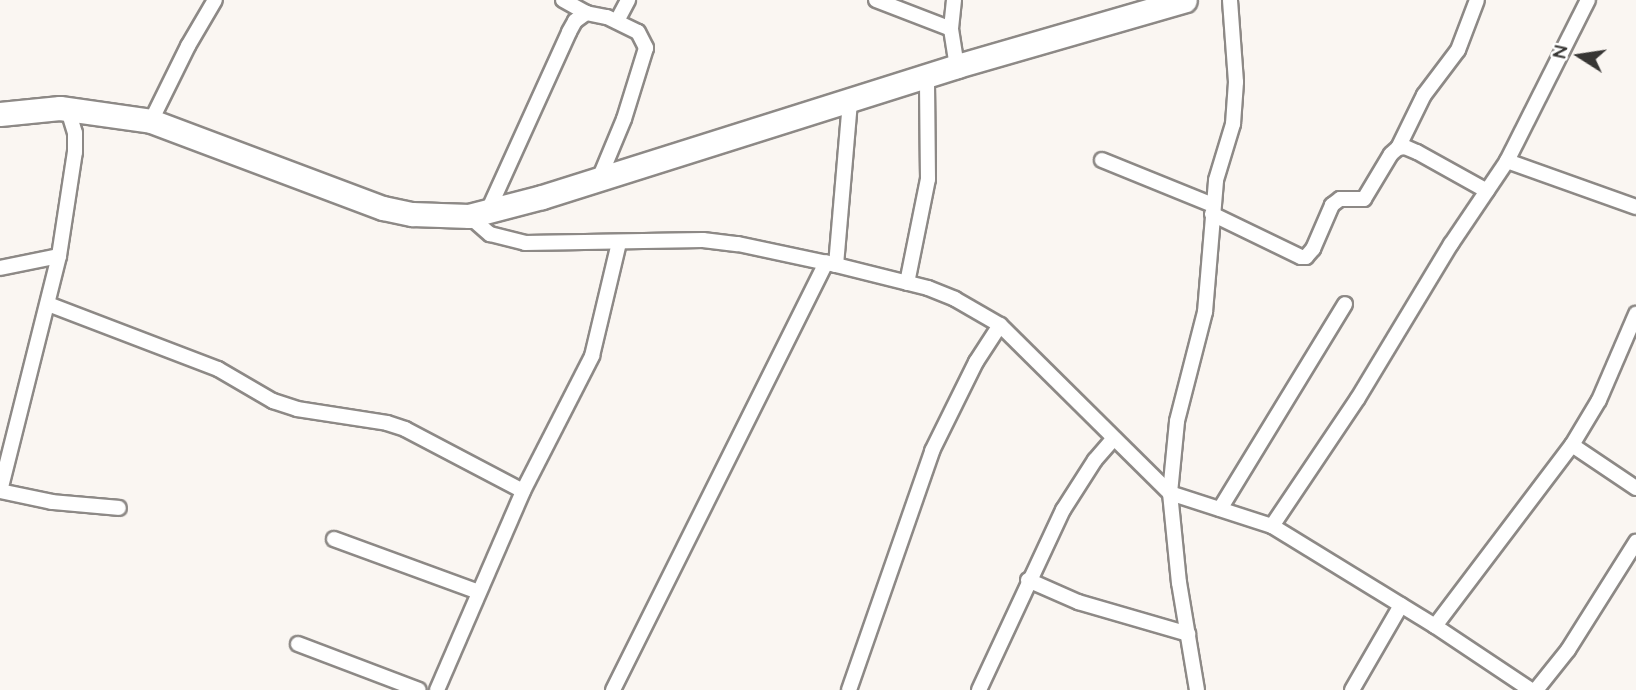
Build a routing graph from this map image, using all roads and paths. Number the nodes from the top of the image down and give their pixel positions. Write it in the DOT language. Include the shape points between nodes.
graph roads {
  1 [pos="215,0"];
  2 [pos="564,0"];
  3 [pos="628,0"];
  4 [pos="876,0"];
  5 [pos="954,0"];
  6 [pos="1185,0"];
  7 [pos="1230,0"];
  8 [pos="1477,0"];
  9 [pos="1588,0"];
  10 [pos="586,13"];
  11 [pos="617,21"];
  12 [pos="951,29"];
  13 [pos="957,66"];
  14 [pos="927,76"];
  15 [pos="850,102"];
  16 [pos="71,112"];
  17 [pos="0,114"];
  18 [pos="151,121"];
  19 [pos="0,124"];
  20 [pos="1398,148"];
  21 [pos="1102,160"];
  22 [pos="1507,161"];
  23 [pos="599,180"];
  24 [pos="1487,191"];
  25 [pos="1636,207"];
  26 [pos="1212,209"];
  27 [pos="478,215"];
  28 [pos="619,243"];
  29 [pos="59,256"];
  30 [pos="831,264"];
  31 [pos="0,268"];
  32 [pos="907,283"];
  33 [pos="48,304"];
  34 [pos="1345,304"];
  35 [pos="1636,314"];
  36 [pos="1000,325"];
  37 [pos="1113,439"];
  38 [pos="1572,444"];
  39 [pos="1636,488"];
  40 [pos="0,491"];
  41 [pos="523,491"];
  42 [pos="1170,492"];
  43 [pos="119,508"];
  44 [pos="1220,509"];
  45 [pos="1272,526"];
  46 [pos="334,539"];
  47 [pos="1636,542"];
  48 [pos="1028,580"];
  49 [pos="479,592"];
  50 [pos="1401,605"];
  51 [pos="1435,626"];
  52 [pos="1188,634"];
  53 [pos="298,644"];
  54 [pos="1528,689"];
  55 [pos="419,690"];
  56 [pos="437,690"];
  57 [pos="613,690"];
  58 [pos="849,690"];
  59 [pos="979,690"];
  60 [pos="1197,690"];
  61 [pos="1352,690"];
  1 -- 18 [label="street"];
  2 -- 10 [label="street"];
  3 -- 11 [label="street"];
  4 -- 12 [label="street"];
  5 -- 12 [label="street"];
  6 -- 13 [label="main road"];
  7 -- 26 [label="street" via="1233,124"];
  8 -- 20 [label="street" via="1458,50 1424,95"];
  9 -- 22 [label="street"];
  10 -- 11 [label="street"];
  10 -- 27 [label="street" via="569,32"];
  11 -- 23 [label="street" via="638,32 646,48"];
  12 -- 13 [label="street"];
  13 -- 14 [label="main road"];
  14 -- 15 [label="main road"];
  14 -- 32 [label="street" via="928,179"];
  15 -- 23 [label="main road"];
  15 -- 30 [label="street"];
  16 -- 17 [label="main road" via="60,108"];
  16 -- 18 [label="main road"];
  16 -- 19 [label="main road" via="61,118"];
  16 -- 29 [label="street" via="75,152"];
  18 -- 27 [label="main road" via="383,208 412,215"];
  20 -- 24 [label="street" via="1417,152"];
  20 -- 26 [label="street" via="1364,199 1340,198 1332,205 1306,257"];
  21 -- 26 [label="street"];
  22 -- 24 [label="street"];
  22 -- 25 [label="street"];
  23 -- 27 [label="main road"];
  24 -- 45 [label="street"];
  26 -- 42 [label="street" via="1205,312 1177,421"];
  27 -- 28 [label="street" via="490,234 524,243"];
  28 -- 30 [label="street" via="703,240"];
  28 -- 41 [label="street" via="592,356"];
  29 -- 31 [label="street"];
  29 -- 33 [label="street"];
  30 -- 32 [label="street"];
  30 -- 57 [label="street"];
  32 -- 36 [label="street" via="955,299"];
  33 -- 40 [label="street"];
  33 -- 41 [label="street" via="218,369 273,401 405,429"];
  34 -- 44 [label="street"];
  35 -- 38 [label="street" via="1599,400"];
  36 -- 37 [label="street"];
  36 -- 58 [label="street" via="976,362 932,452"];
  37 -- 42 [label="street"];
  37 -- 48 [label="street" via="1077,486"];
  38 -- 39 [label="street"];
  38 -- 51 [label="street"];
  40 -- 43 [label="street" via="52,502"];
  41 -- 49 [label="street"];
  42 -- 44 [label="street"];
  42 -- 52 [label="street"];
  44 -- 45 [label="street"];
  45 -- 50 [label="street"];
  46 -- 49 [label="street"];
  47 -- 54 [label="street" via="1568,650"];
  48 -- 52 [label="street" via="1078,602"];
  48 -- 59 [label="street"];
  49 -- 56 [label="street"];
  50 -- 51 [label="street"];
  50 -- 61 [label="street"];
  51 -- 54 [label="street"];
  52 -- 60 [label="street"];
  53 -- 55 [label="street"];
}
